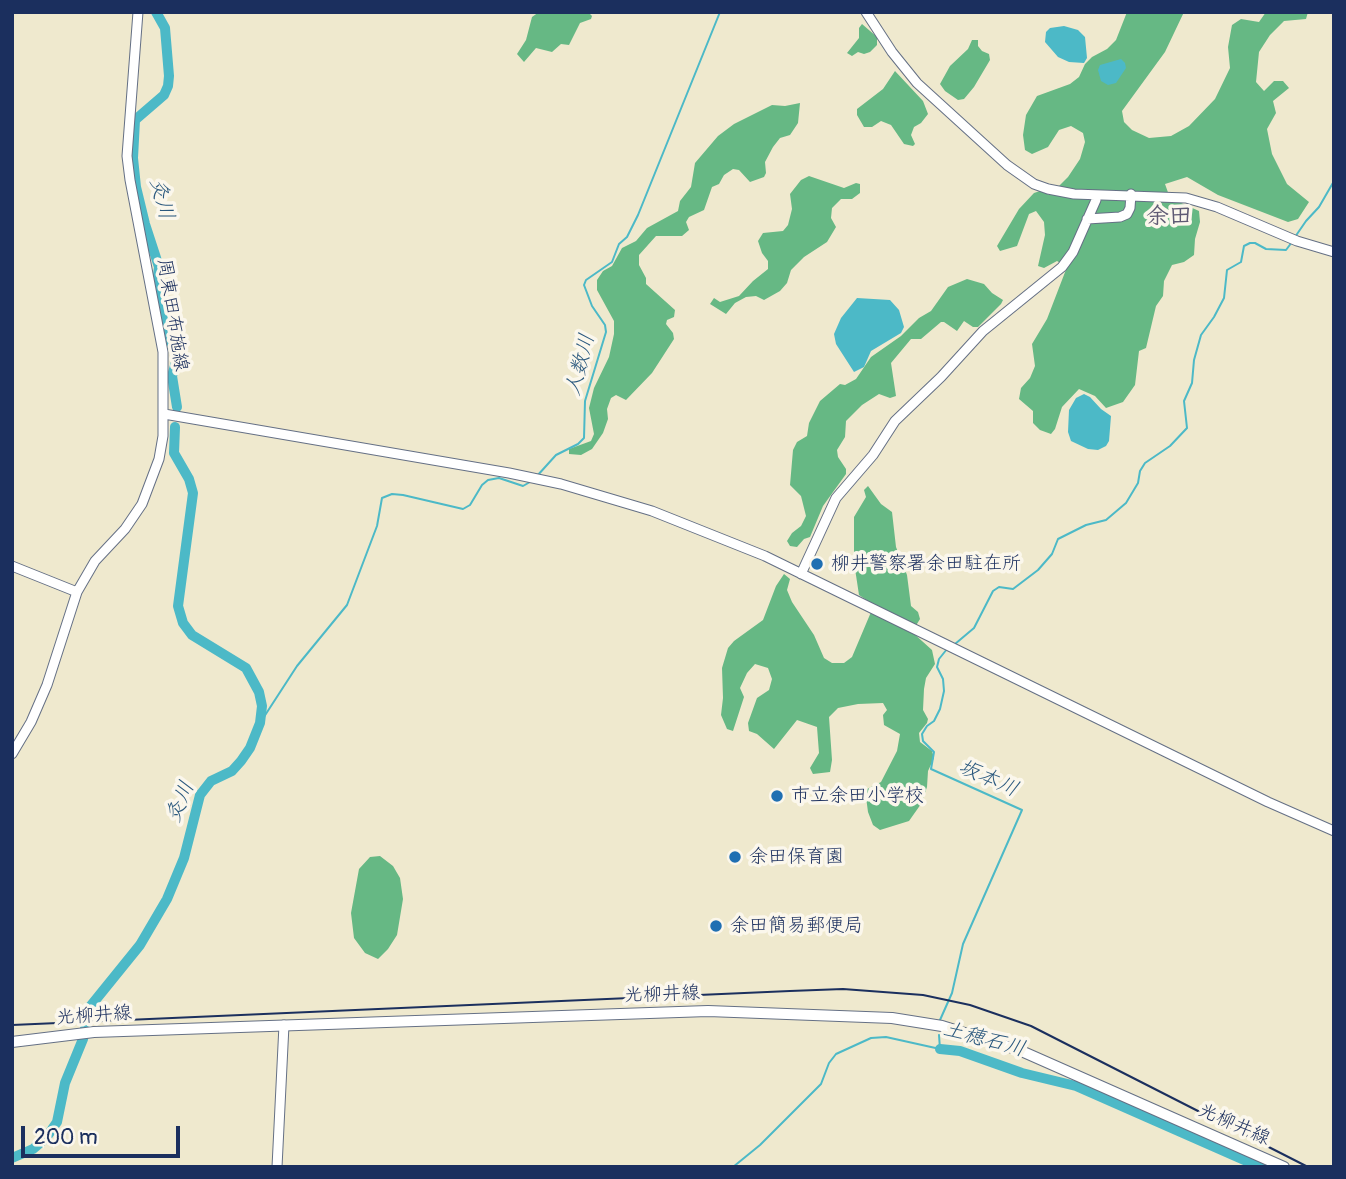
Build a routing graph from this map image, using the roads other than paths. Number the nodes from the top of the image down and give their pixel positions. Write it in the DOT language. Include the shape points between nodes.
graph roads {
  1 [pos="138,12"];
  2 [pos="866,12"];
  3 [pos="1131,194"];
  4 [pos="1096,200"];
  5 [pos="1087,219"];
  6 [pos="1334,252"];
  7 [pos="164,414"];
  8 [pos="12,566"];
  9 [pos="802,574"];
  10 [pos="77,592"];
  11 [pos="12,754"];
  12 [pos="1334,831"];
  13 [pos="284,1025"];
  14 [pos="12,1042"];
  15 [pos="277,1167"];
  16 [pos="1284,1167"];
  1 -- 7 [label="street, 周東田布施線" via="128,168 163,352"];
  2 -- 3 [label="street" via="917,83 1025,179 1061,192"];
  3 -- 5 [label="street" via="1127,214"];
  3 -- 6 [label="street" via="1200,201"];
  4 -- 5 [label="street"];
  5 -- 9 [label="street" via="1062,267 983,331 895,421 873,456 836,498"];
  7 -- 9 [label="street" via="561,484 687,523"];
  7 -- 10 [label="street, 周東田布施線" via="159,460 142,504 95,561"];
  8 -- 10 [label="street"];
  9 -- 12 [label="street"];
  10 -- 11 [label="street, 周東田布施線" via="47,685"];
  13 -- 14 [label="main road, 光柳井線" via="84,1032"];
  13 -- 15 [label="street"];
  13 -- 16 [label="main road, 光柳井線" via="708,1010 892,1018 942,1026 1019,1050"];
}
